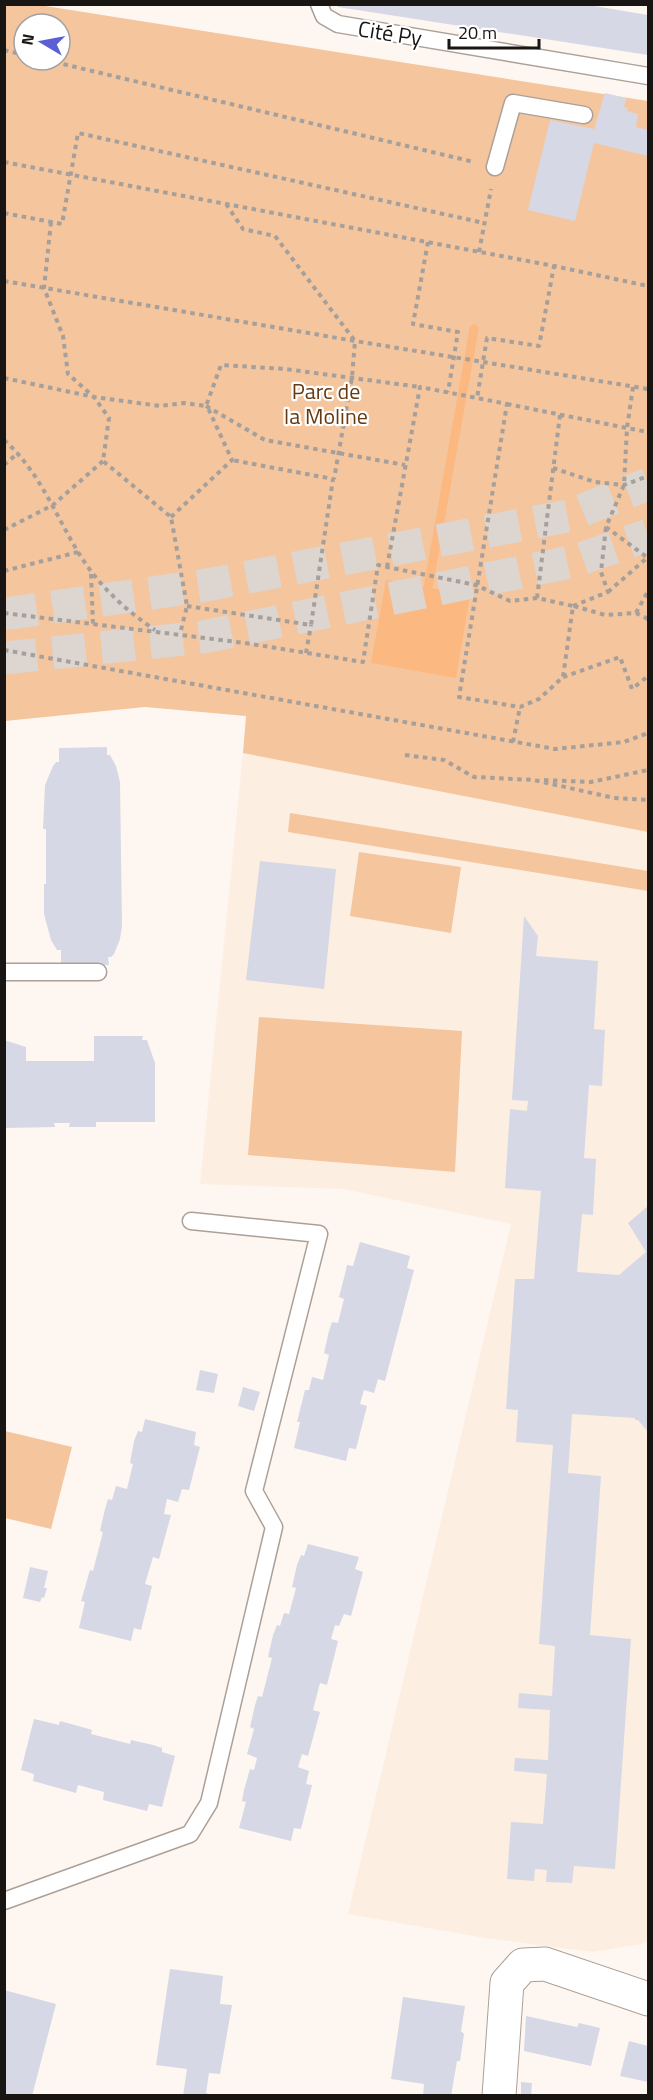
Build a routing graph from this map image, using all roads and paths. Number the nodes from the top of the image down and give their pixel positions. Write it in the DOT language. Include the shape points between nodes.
graph roads {
  1 [pos="319,4"];
  2 [pos="72,66"];
  3 [pos="648,76"];
  4 [pos="584,115"];
  5 [pos="4,162"];
  6 [pos="495,167"];
  7 [pos="70,174"];
  8 [pos="225,204"];
  9 [pos="4,213"];
  10 [pos="51,222"];
  11 [pos="484,223"];
  12 [pos="428,242"];
  13 [pos="479,252"];
  14 [pos="554,266"];
  15 [pos="4,281"];
  16 [pos="648,286"];
  17 [pos="44,288"];
  18 [pos="355,342"];
  19 [pos="454,358"];
  20 [pos="483,362"];
  21 [pos="351,377"];
  22 [pos="4,378"];
  23 [pos="420,387"];
  24 [pos="633,387"];
  25 [pos="648,389"];
  26 [pos="448,392"];
  27 [pos="94,396"];
  28 [pos="477,398"];
  29 [pos="507,404"];
  30 [pos="206,405"];
  31 [pos="560,415"];
  32 [pos="627,428"];
  33 [pos="648,432"];
  34 [pos="4,440"];
  35 [pos="18,453"];
  36 [pos="339,453"];
  37 [pos="232,460"];
  38 [pos="103,461"];
  39 [pos="4,465"];
  40 [pos="405,465"];
  41 [pos="553,468"];
  42 [pos="648,476"];
  43 [pos="333,479"];
  44 [pos="624,485"];
  45 [pos="53,505"];
  46 [pos="171,517"];
  47 [pos="606,527"];
  48 [pos="4,530"];
  49 [pos="78,552"];
  50 [pos="648,557"];
  51 [pos="387,567"];
  52 [pos="4,571"];
  53 [pos="91,572"];
  54 [pos="476,585"];
  55 [pos="648,591"];
  56 [pos="608,592"];
  57 [pos="537,598"];
  58 [pos="186,606"];
  59 [pos="573,606"];
  60 [pos="4,613"];
  61 [pos="636,613"];
  62 [pos="648,619"];
  63 [pos="93,624"];
  64 [pos="311,625"];
  65 [pos="157,632"];
  66 [pos="180,634"];
  67 [pos="4,650"];
  68 [pos="306,653"];
  69 [pos="648,676"];
  70 [pos="563,677"];
  71 [pos="520,707"];
  72 [pos="648,733"];
  73 [pos="513,742"];
  74 [pos="405,754"];
  75 [pos="648,770"];
  76 [pos="534,780"];
  77 [pos="648,800"];
  78 [pos="4,972"];
  79 [pos="98,972"];
  80 [pos="191,1221"];
  81 [pos="4,1901"];
  82 [pos="647,1996"];
  83 [pos="499,2096"];
  1 -- 3 [label="lane, Cité Py" via="324,16 338,24"];
  2 -- 6 [label="path"];
  4 -- 6 [label="lane" via="513,102"];
  5 -- 7 [label="path"];
  6 -- 11 [label="path"];
  7 -- 8 [label="path"];
  7 -- 10 [label="path" via="62,224"];
  7 -- 11 [label="path" via="78,133"];
  8 -- 12 [label="path"];
  8 -- 18 [label="path" via="243,229 275,236"];
  9 -- 10 [label="path"];
  10 -- 17 [label="path"];
  11 -- 13 [label="path"];
  12 -- 13 [label="path"];
  12 -- 19 [label="path" via="413,324 458,332"];
  13 -- 14 [label="path"];
  14 -- 16 [label="path"];
  14 -- 20 [label="path" via="539,346 488,338"];
  15 -- 17 [label="path"];
  17 -- 18 [label="path"];
  17 -- 27 [label="path" via="63,336 69,374"];
  18 -- 19 [label="path"];
  18 -- 21 [label="path"];
  19 -- 20 [label="path"];
  19 -- 26 [label="path"];
  20 -- 24 [label="path"];
  20 -- 28 [label="path"];
  21 -- 23 [label="path"];
  21 -- 30 [label="path" via="221,365"];
  21 -- 36 [label="path"];
  22 -- 27 [label="path"];
  23 -- 26 [label="path"];
  23 -- 40 [label="path"];
  24 -- 25 [label="path"];
  24 -- 32 [label="path"];
  26 -- 28 [label="path"];
  27 -- 30 [label="path" via="160,405"];
  27 -- 38 [label="path" via="110,418"];
  28 -- 29 [label="path"];
  29 -- 31 [label="path"];
  29 -- 54 [label="path"];
  30 -- 36 [label="path" via="266,440"];
  30 -- 37 [label="path"];
  31 -- 32 [label="path"];
  31 -- 41 [label="path"];
  32 -- 33 [label="path"];
  32 -- 44 [label="path"];
  34 -- 35 [label="path"];
  35 -- 39 [label="path"];
  35 -- 45 [label="path"];
  36 -- 40 [label="path"];
  36 -- 43 [label="path"];
  37 -- 43 [label="path"];
  37 -- 46 [label="path"];
  38 -- 45 [label="path"];
  38 -- 46 [label="path"];
  40 -- 51 [label="path"];
  41 -- 44 [label="path" via="595,483"];
  41 -- 57 [label="path"];
  42 -- 44 [label="path"];
  43 -- 64 [label="path"];
  44 -- 47 [label="path"];
  45 -- 48 [label="path"];
  45 -- 49 [label="path"];
  46 -- 58 [label="path"];
  47 -- 50 [label="path"];
  47 -- 56 [label="path" via="601,572"];
  49 -- 52 [label="path"];
  49 -- 53 [label="path"];
  50 -- 56 [label="path"];
  51 -- 54 [label="path"];
  51 -- 68 [label="path" via="378,566 363,662"];
  53 -- 63 [label="path"];
  53 -- 65 [label="path" via="127,611"];
  54 -- 57 [label="path" via="510,601"];
  54 -- 71 [label="path" via="459,697"];
  55 -- 61 [label="path"];
  56 -- 59 [label="path"];
  57 -- 59 [label="path"];
  58 -- 64 [label="path"];
  58 -- 66 [label="path"];
  59 -- 61 [label="path" via="605,615"];
  59 -- 70 [label="path"];
  60 -- 63 [label="path"];
  61 -- 62 [label="path"];
  63 -- 65 [label="path"];
  64 -- 68 [label="path"];
  65 -- 66 [label="path"];
  66 -- 68 [label="path"];
  67 -- 73 [label="path"];
  69 -- 70 [label="path" via="632,689 620,657"];
  70 -- 71 [label="path" via="539,699"];
  71 -- 73 [label="path"];
  72 -- 73 [label="path" via="624,742 555,750"];
  74 -- 76 [label="path" via="444,760 474,777"];
  75 -- 76 [label="path" via="591,782"];
  76 -- 77 [label="path" via="614,798"];
  78 -- 79 [label="lane"];
  80 -- 81 [label="lane" via="319,1234 254,1491 274,1527 209,1803 190,1834"];
  82 -- 83 [label="street" via="545,1964 523,1965 507,1983"];
}
